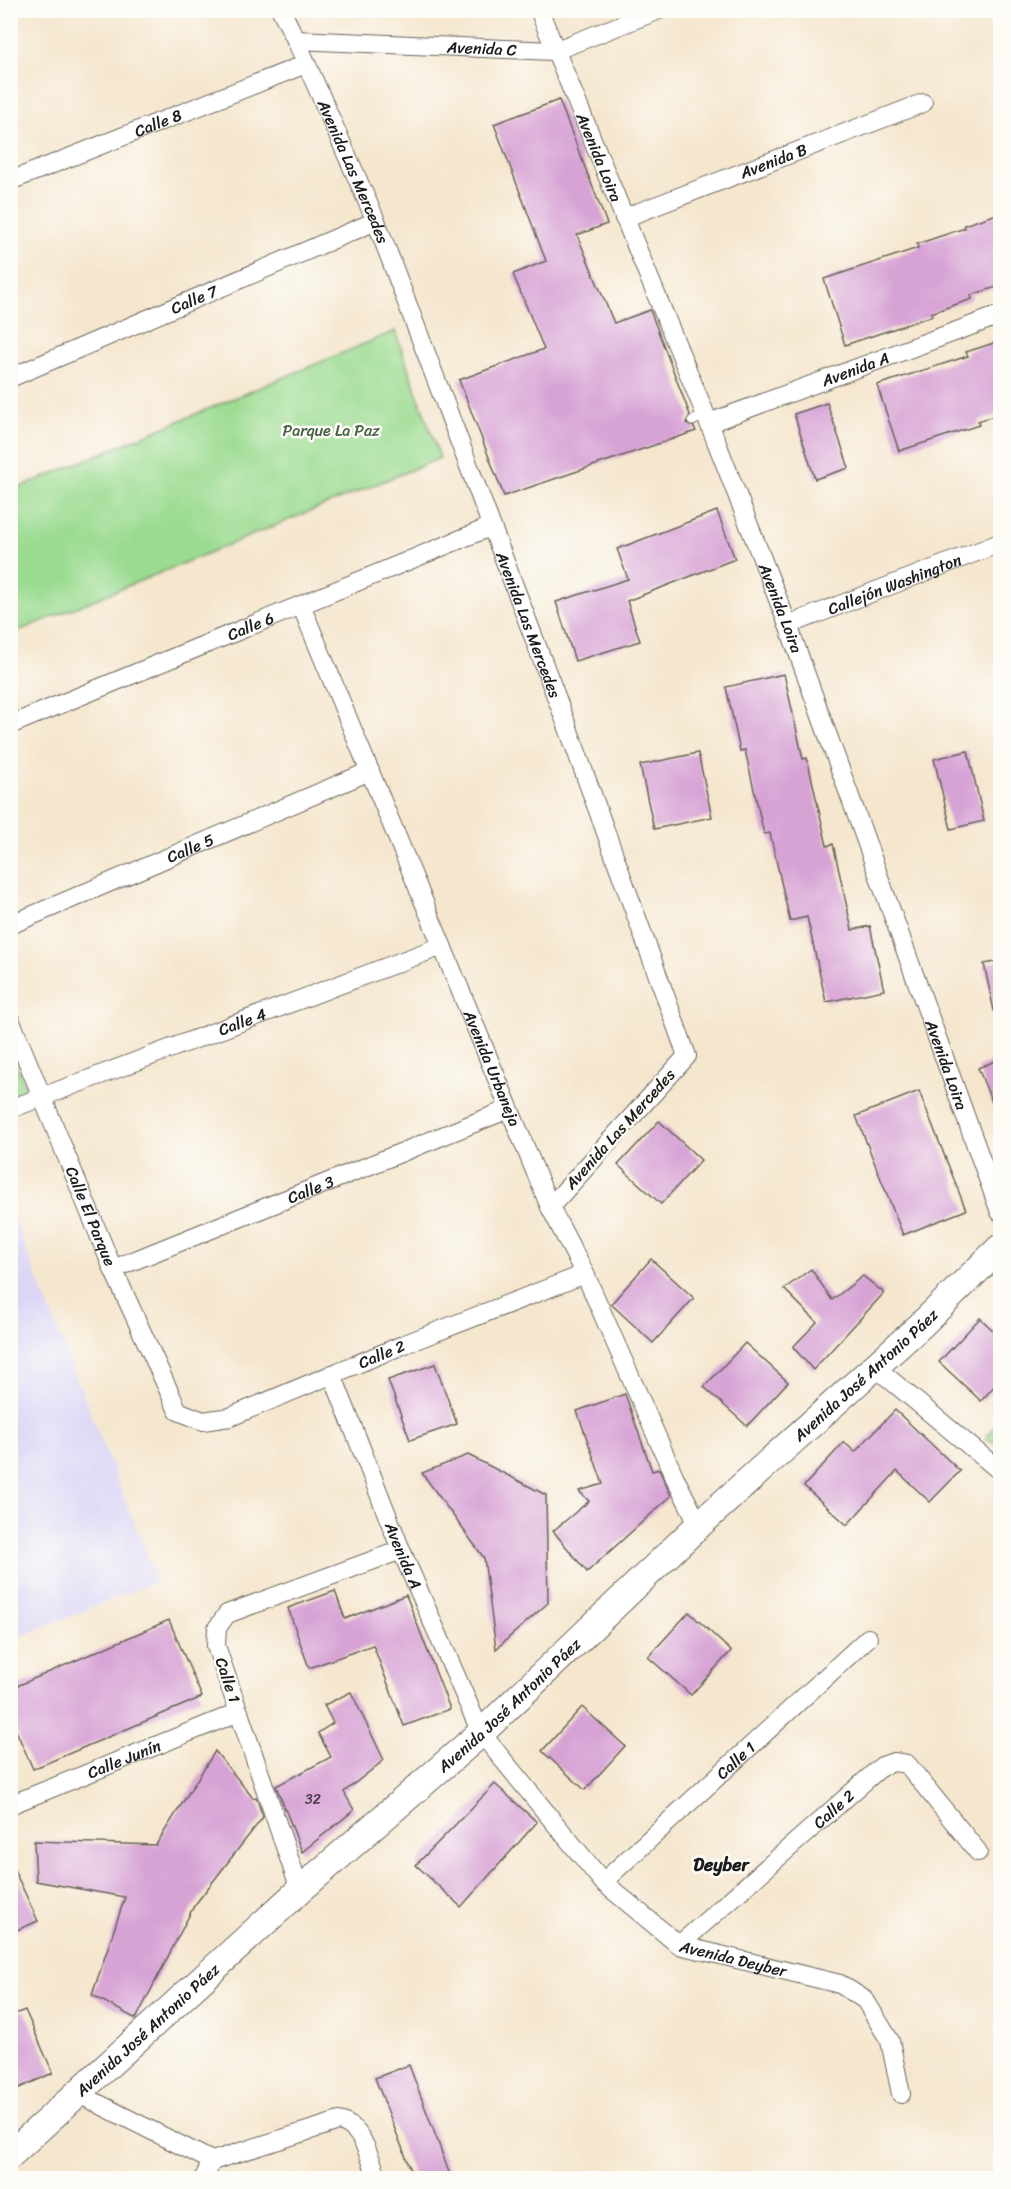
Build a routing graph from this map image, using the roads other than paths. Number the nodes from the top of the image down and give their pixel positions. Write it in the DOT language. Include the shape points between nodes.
graph roads {
  1 [pos="280,10"];
  2 [pos="539,10"];
  3 [pos="659,10"];
  4 [pos="296,40"];
  5 [pos="554,51"];
  6 [pos="306,64"];
  7 [pos="923,103"];
  8 [pos="10,181"];
  9 [pos="624,218"];
  10 [pos="376,221"];
  11 [pos="1000,315"];
  12 [pos="10,378"];
  13 [pos="702,420"];
  14 [pos="490,527"];
  15 [pos="1000,543"];
  16 [pos="302,604"];
  17 [pos="788,625"];
  18 [pos="10,725"];
  19 [pos="370,771"];
  20 [pos="10,925"];
  21 [pos="442,946"];
  22 [pos="10,1019"];
  23 [pos="43,1098"];
  24 [pos="10,1109"];
  25 [pos="509,1109"];
  26 [pos="550,1207"];
  27 [pos="1000,1212"];
  28 [pos="1000,1248"];
  29 [pos="113,1269"];
  30 [pos="585,1274"];
  31 [pos="875,1367"];
  32 [pos="332,1374"];
  33 [pos="178,1411"];
  34 [pos="1000,1471"];
  35 [pos="699,1524"];
  36 [pos="401,1550"];
  37 [pos="868,1638"];
  38 [pos="239,1712"];
  39 [pos="481,1733"];
  40 [pos="10,1805"];
  41 [pos="978,1852"];
  42 [pos="603,1882"];
  43 [pos="300,1890"];
  44 [pos="678,1945"];
  45 [pos="79,2094"];
  46 [pos="901,2094"];
  47 [pos="10,2155"];
  48 [pos="212,2161"];
  49 [pos="204,2178"];
  50 [pos="378,2178"];
  1 -- 4 [label="street, Avenida Las Mercedes"];
  2 -- 5 [label="street, Avenida Loira"];
  3 -- 5 [label="street, Avenida C"];
  4 -- 5 [label="street, Avenida C"];
  4 -- 6 [label="street, Avenida Las Mercedes"];
  5 -- 9 [label="street, Avenida Loira"];
  6 -- 8 [label="street, Calle 8"];
  6 -- 10 [label="street, Avenida Las Mercedes"];
  7 -- 9 [label="street, Avenida B"];
  9 -- 13 [label="street, Avenida Loira" via="660,320"];
  10 -- 12 [label="street, Calle 7"];
  10 -- 14 [label="street, Avenida Las Mercedes"];
  11 -- 13 [label="street, Avenida A"];
  13 -- 17 [label="street, Avenida Loira"];
  14 -- 16 [label="street, Calle 6"];
  14 -- 26 [label="street, Avenida Las Mercedes" via="687,1056"];
  15 -- 17 [label="street, Callejón Washington"];
  16 -- 18 [label="street, Calle 6"];
  16 -- 19 [label="street, Avenida Urbaneja"];
  17 -- 27 [label="street, Avenida Loira"];
  19 -- 20 [label="street, Calle 5"];
  19 -- 21 [label="street, Avenida Urbaneja"];
  21 -- 23 [label="street, Calle 4"];
  21 -- 25 [label="street, Avenida Urbaneja"];
  22 -- 23 [label="street, Calle El Parque"];
  23 -- 24 [label="street, Calle 4"];
  23 -- 29 [label="street, Calle El Parque"];
  25 -- 26 [label="street, Avenida Urbaneja"];
  25 -- 29 [label="street, Calle 3"];
  26 -- 30 [label="street, Avenida Urbaneja"];
  28 -- 31 [label="main road, Avenida José Antonio Páez"];
  29 -- 33 [label="street, Calle El Parque"];
  30 -- 32 [label="street, Calle 2"];
  30 -- 35 [label="street, Avenida Urbaneja"];
  31 -- 34 [label="street"];
  31 -- 35 [label="main road, Avenida José Antonio Páez"];
  32 -- 33 [label="street, Calle 2" via="230,1417 202,1421"];
  32 -- 36 [label="street, Avenida A"];
  35 -- 39 [label="main road, Avenida José Antonio Páez"];
  36 -- 38 [label="street, Calle 1" via="227,1614 217,1628 216,1646"];
  36 -- 39 [label="street, Avenida A"];
  37 -- 42 [label="street, Calle 1"];
  38 -- 40 [label="street, Calle Junín"];
  38 -- 43 [label="street, Calle 1"];
  39 -- 42 [label="street, Avenida Deyber"];
  39 -- 43 [label="main road, Avenida José Antonio Páez"];
  41 -- 44 [label="street, Calle 2" via="907,1764 894,1762 882,1766"];
  42 -- 44 [label="street, Avenida Deyber"];
  43 -- 45 [label="main road, Avenida José Antonio Páez"];
  44 -- 46 [label="street, Avenida Deyber" via="840,1984 865,2000 890,2041"];
  45 -- 47 [label="main road, Avenida José Antonio Páez"];
  45 -- 48 [label="street"];
  48 -- 49 [label="street"];
  48 -- 50 [label="street" via="339,2121 358,2131"];
}
